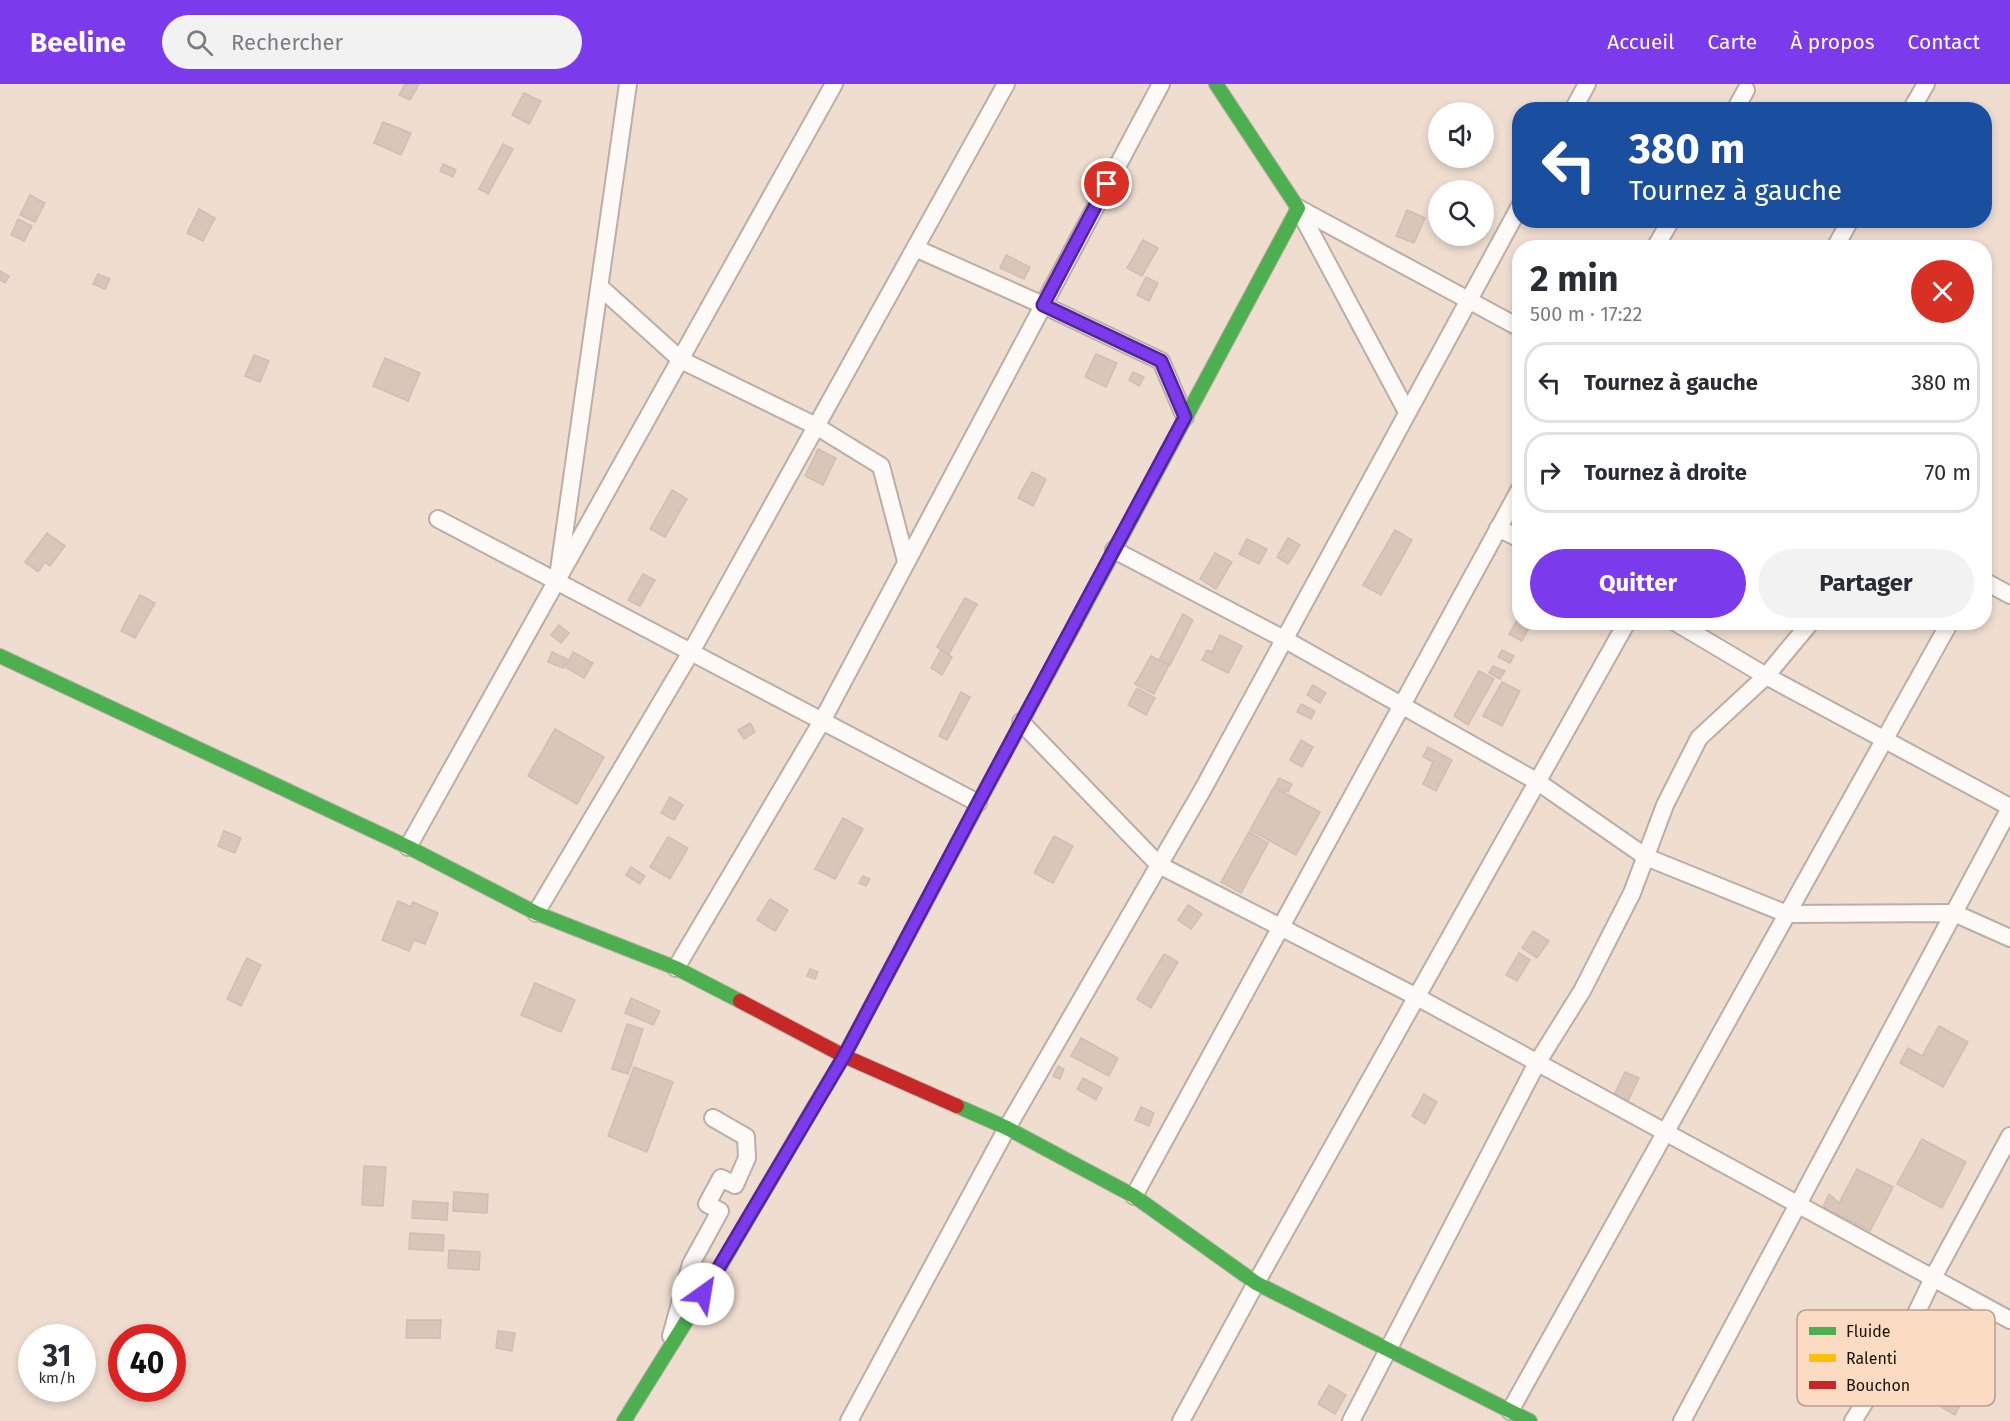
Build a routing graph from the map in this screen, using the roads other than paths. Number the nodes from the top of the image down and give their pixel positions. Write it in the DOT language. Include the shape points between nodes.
graph roads {
  1 [pos="628,84"];
  2 [pos="834,84"];
  3 [pos="1006,84"];
  4 [pos="1161,84"];
  5 [pos="1216,84"];
  6 [pos="1587,84"];
  7 [pos="1926,84"];
  8 [pos="1746,90"];
  9 [pos="1577,102"];
  10 [pos="1739,102"];
  11 [pos="1916,102"];
  12 [pos="1298,208"];
  13 [pos="1512,221"];
  14 [pos="915,248"];
  15 [pos="600,287"];
  16 [pos="1468,300"];
  17 [pos="1043,305"];
  18 [pos="1512,324"];
  19 [pos="681,360"];
  20 [pos="1407,412"];
  21 [pos="1185,417"];
  22 [pos="816,426"];
  23 [pos="1512,503"];
  24 [pos="438,519"];
  25 [pos="1498,528"];
  26 [pos="1512,535"];
  27 [pos="1114,550"];
  28 [pos="906,561"];
  29 [pos="558,582"];
  30 [pos="1992,585"];
  31 [pos="2010,595"];
  32 [pos="1623,630"];
  33 [pos="1688,630"];
  34 [pos="1804,630"];
  35 [pos="1946,630"];
  36 [pos="1284,639"];
  37 [pos="691,652"];
  38 [pos="0,656"];
  39 [pos="1766,676"];
  40 [pos="1402,704"];
  41 [pos="822,721"];
  42 [pos="1021,722"];
  43 [pos="1885,739"];
  44 [pos="1538,782"];
  45 [pos="978,803"];
  46 [pos="2010,807"];
  47 [pos="408,847"];
  48 [pos="1646,857"];
  49 [pos="1159,865"];
  50 [pos="536,913"];
  51 [pos="1954,913"];
  52 [pos="1787,914"];
  53 [pos="1281,927"];
  54 [pos="2010,938"];
  55 [pos="676,968"];
  56 [pos="1417,997"];
  57 [pos="844,1056"];
  58 [pos="1537,1063"];
  59 [pos="713,1118"];
  60 [pos="1007,1128"];
  61 [pos="1665,1133"];
  62 [pos="2010,1137"];
  63 [pos="1134,1196"];
  64 [pos="1798,1205"];
  65 [pos="1933,1278"];
  66 [pos="1256,1283"];
  67 [pos="1918,1310"];
  68 [pos="1992,1310"];
  69 [pos="1995,1312"];
  70 [pos="2010,1320"];
  71 [pos="1389,1350"];
  72 [pos="666,1353"];
  73 [pos="1862,1406"];
  74 [pos="1510,1411"];
  75 [pos="624,1421"];
  76 [pos="849,1421"];
  77 [pos="1181,1421"];
  78 [pos="1351,1421"];
  79 [pos="1530,1421"];
  80 [pos="1682,1421"];
  81 [pos="1853,1421"];
  1 -- 15 [label="street"];
  2 -- 19 [label="street"];
  3 -- 14 [label="street"];
  4 -- 17 [label="street"];
  5 -- 12 [label="street"];
  6 -- 9 [label="street"];
  7 -- 11 [label="street"];
  8 -- 10 [label="street"];
  12 -- 16 [label="street"];
  12 -- 20 [label="street"];
  12 -- 21 [label="street"];
  13 -- 16 [label="street"];
  14 -- 17 [label="street"];
  14 -- 22 [label="street"];
  15 -- 19 [label="street"];
  15 -- 29 [label="street"];
  16 -- 18 [label="street"];
  16 -- 20 [label="street"];
  17 -- 21 [label="street" via="1161,361"];
  17 -- 28 [label="street"];
  19 -- 22 [label="street"];
  19 -- 29 [label="street"];
  20 -- 36 [label="street"];
  21 -- 27 [label="street"];
  22 -- 28 [label="street" via="881,466"];
  22 -- 37 [label="street"];
  23 -- 25 [label="street"];
  24 -- 29 [label="street"];
  25 -- 26 [label="street"];
  25 -- 40 [label="street"];
  27 -- 36 [label="street"];
  27 -- 42 [label="street"];
  28 -- 41 [label="street"];
  29 -- 37 [label="street"];
  29 -- 47 [label="street"];
  30 -- 31 [label="street"];
  32 -- 44 [label="street"];
  33 -- 39 [label="street"];
  34 -- 39 [label="street"];
  35 -- 43 [label="street"];
  36 -- 40 [label="street"];
  36 -- 49 [label="street"];
  37 -- 41 [label="street"];
  37 -- 50 [label="street"];
  38 -- 47 [label="street"];
  39 -- 43 [label="street"];
  39 -- 48 [label="street" via="1699,738 1665,805"];
  40 -- 44 [label="street"];
  40 -- 53 [label="street"];
  41 -- 45 [label="street"];
  41 -- 55 [label="street"];
  42 -- 45 [label="street"];
  42 -- 49 [label="street"];
  43 -- 46 [label="street"];
  43 -- 52 [label="street"];
  44 -- 48 [label="street"];
  44 -- 56 [label="street"];
  45 -- 57 [label="street"];
  46 -- 51 [label="street"];
  47 -- 50 [label="street"];
  48 -- 52 [label="street"];
  48 -- 58 [label="street" via="1582,991"];
  49 -- 53 [label="street"];
  49 -- 60 [label="street"];
  50 -- 55 [label="street"];
  51 -- 52 [label="street"];
  51 -- 54 [label="street"];
  51 -- 64 [label="street"];
  52 -- 61 [label="street"];
  53 -- 56 [label="street"];
  53 -- 63 [label="street"];
  55 -- 57 [label="street"];
  56 -- 58 [label="street"];
  56 -- 66 [label="street"];
  57 -- 60 [label="street"];
  57 -- 72 [label="street"];
  58 -- 61 [label="street"];
  58 -- 71 [label="street"];
  59 -- 72 [label="street" via="746,1137 747,1158 735,1185 721,1178 707,1204 720,1211 691,1264"];
  60 -- 63 [label="street"];
  60 -- 76 [label="street"];
  61 -- 64 [label="street"];
  61 -- 74 [label="street"];
  62 -- 65 [label="street"];
  63 -- 66 [label="street"];
  64 -- 65 [label="street"];
  64 -- 80 [label="street"];
  65 -- 67 [label="street"];
  65 -- 68 [label="street"];
  66 -- 71 [label="street"];
  66 -- 77 [label="street"];
  69 -- 70 [label="street"];
  71 -- 74 [label="street"];
  71 -- 78 [label="street"];
  72 -- 75 [label="street"];
  73 -- 81 [label="street"];
  74 -- 79 [label="street"];
}
